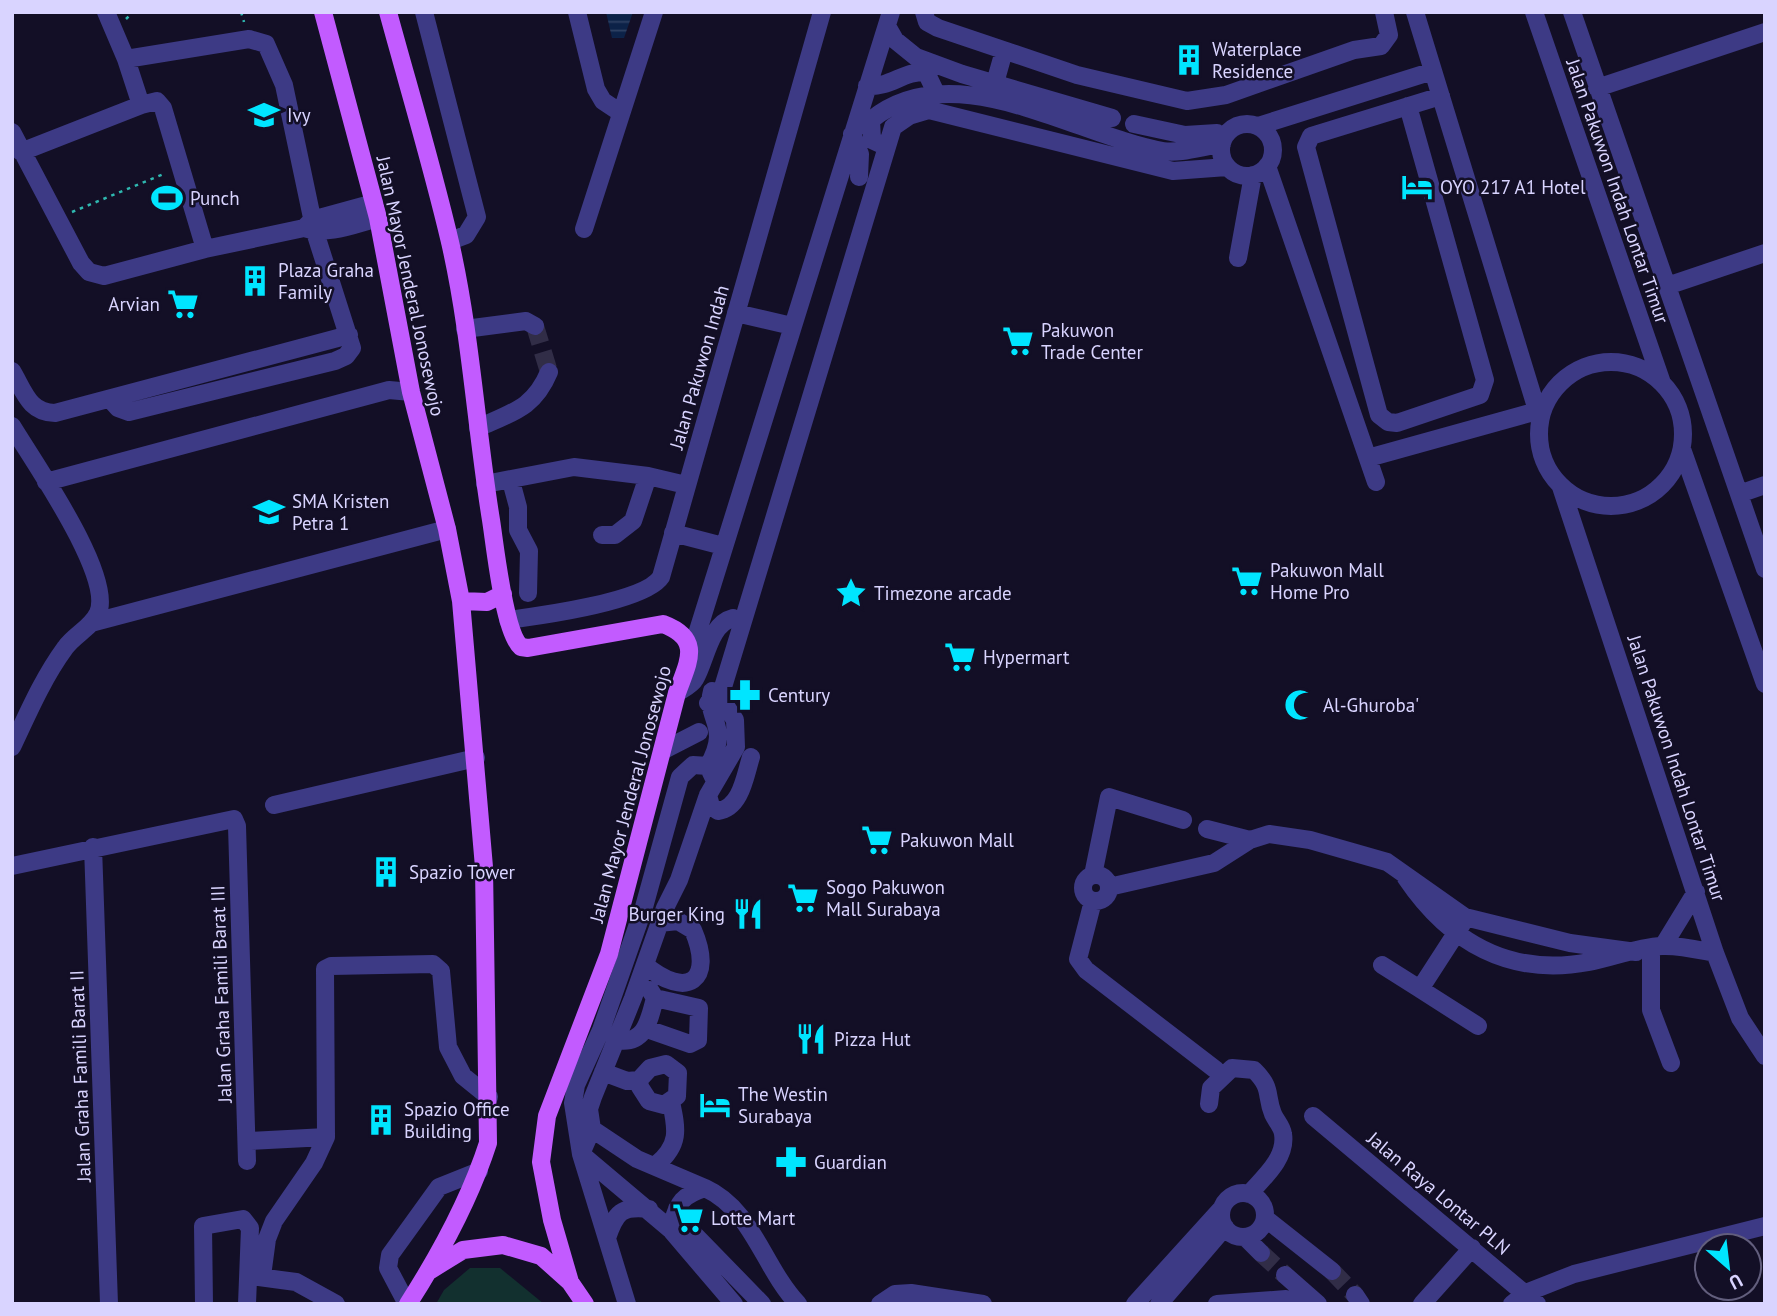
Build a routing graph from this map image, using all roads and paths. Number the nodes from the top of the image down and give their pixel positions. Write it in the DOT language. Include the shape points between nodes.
graph roads {
  1 [pos="106,12"];
  2 [pos="323,12"];
  3 [pos="388,12"];
  4 [pos="424,12"];
  5 [pos="577,12"];
  6 [pos="654,12"];
  7 [pos="822,12"];
  8 [pos="924,12"];
  9 [pos="1384,12"];
  10 [pos="1415,12"];
  11 [pos="1534,12"];
  12 [pos="1572,12"];
  13 [pos="889,19"];
  14 [pos="1765,32"];
  15 [pos="1004,51"];
  16 [pos="126,59"];
  17 [pos="1433,71"];
  18 [pos="995,83"];
  19 [pos="867,86"];
  20 [pos="1597,88"];
  21 [pos="957,92"];
  22 [pos="936,93"];
  23 [pos="1441,96"];
  24 [pos="141,105"];
  25 [pos="1408,106"];
  26 [pos="621,113"];
  27 [pos="955,115"];
  28 [pos="1112,118"];
  29 [pos="1134,124"];
  30 [pos="1258,126"];
  31 [pos="12,132"];
  32 [pos="852,134"];
  33 [pos="1225,137"];
  34 [pos="881,146"];
  35 [pos="21,152"];
  36 [pos="180,167"];
  37 [pos="1227,167"];
  38 [pos="1260,170"];
  39 [pos="859,177"];
  40 [pos="376,210"];
  41 [pos="56,218"];
  42 [pos="310,227"];
  43 [pos="584,229"];
  44 [pos="450,242"];
  45 [pos="205,249"];
  46 [pos="1765,253"];
  47 [pos="1238,258"];
  48 [pos="1667,286"];
  49 [pos="736,313"];
  50 [pos="535,326"];
  51 [pos="792,326"];
  52 [pos="464,329"];
  53 [pos="12,371"];
  54 [pos="549,372"];
  55 [pos="1662,383"];
  56 [pos="411,392"];
  57 [pos="1538,415"];
  58 [pos="12,426"];
  59 [pos="478,428"];
  60 [pos="1682,449"];
  61 [pos="1368,458"];
  62 [pos="648,476"];
  63 [pos="511,481"];
  64 [pos="46,482"];
  65 [pos="1376,482"];
  66 [pos="485,484"];
  67 [pos="687,485"];
  68 [pos="1765,485"];
  69 [pos="1561,487"];
  70 [pos="1739,494"];
  71 [pos="447,529"];
  72 [pos="673,533"];
  73 [pos="602,535"];
  74 [pos="723,546"];
  75 [pos="1765,569"];
  76 [pos="528,593"];
  77 [pos="503,594"];
  78 [pos="461,601"];
  79 [pos="733,618"];
  80 [pos="508,620"];
  81 [pos="91,623"];
  82 [pos="691,653"];
  83 [pos="1765,684"];
  84 [pos="677,693"];
  85 [pos="714,700"];
  86 [pos="699,732"];
  87 [pos="12,747"];
  88 [pos="662,751"];
  89 [pos="751,757"];
  90 [pos="476,758"];
  91 [pos="715,771"];
  92 [pos="274,805"];
  93 [pos="1183,820"];
  94 [pos="1207,829"];
  95 [pos="1250,840"];
  96 [pos="93,847"];
  97 [pos="12,866"];
  98 [pos="1093,875"];
  99 [pos="1109,887"];
  100 [pos="1696,892"];
  101 [pos="1094,901"];
  102 [pos="659,923"];
  103 [pos="1461,925"];
  104 [pos="1650,949"];
  105 [pos="1715,953"];
  106 [pos="1382,965"];
  107 [pos="642,973"];
  108 [pos="1420,989"];
  109 [pos="655,998"];
  110 [pos="1478,1026"];
  111 [pos="646,1029"];
  112 [pos="616,1040"];
  113 [pos="1765,1056"];
  114 [pos="1671,1063"];
  115 [pos="1216,1070"];
  116 [pos="603,1072"];
  117 [pos="639,1080"];
  118 [pos="489,1097"];
  119 [pos="671,1102"];
  120 [pos="1209,1104"];
  121 [pos="1313,1116"];
  122 [pos="592,1129"];
  123 [pos="326,1137"];
  124 [pos="247,1141"];
  125 [pos="610,1143"];
  126 [pos="580,1154"];
  127 [pos="247,1161"];
  128 [pos="656,1165"];
  129 [pos="479,1171"];
  130 [pos="609,1177"];
  131 [pos="705,1188"];
  132 [pos="1249,1194"];
  133 [pos="1222,1208"];
  134 [pos="649,1209"];
  135 [pos="677,1209"];
  136 [pos="1265,1218"];
  137 [pos="1765,1226"];
  138 [pos="1225,1227"];
  139 [pos="670,1230"];
  140 [pos="607,1237"];
  141 [pos="1245,1237"];
  142 [pos="1472,1248"];
  143 [pos="1261,1253"];
  144 [pos="429,1271"];
  145 [pos="1332,1271"];
  146 [pos="1286,1275"];
  147 [pos="255,1276"];
  148 [pos="570,1282"];
  149 [pos="1530,1299"];
  150 [pos="791,1300"];
  151 [pos="109,1304"];
  152 [pos="204,1304"];
  153 [pos="247,1304"];
  154 [pos="336,1304"];
  155 [pos="408,1304"];
  156 [pos="585,1304"];
  157 [pos="627,1304"];
  158 [pos="734,1304"];
  159 [pos="762,1304"];
  160 [pos="880,1304"];
  161 [pos="983,1304"];
  162 [pos="1135,1304"];
  163 [pos="1159,1304"];
  164 [pos="1217,1304"];
  165 [pos="1293,1304"];
  166 [pos="1318,1304"];
  167 [pos="1422,1304"];
  1 -- 16 [label="street"];
  2 -- 40 [label="main road, Jalan Mayor Jenderal Jonosewojo"];
  3 -- 44 [label="main road, Jalan Mayor Jenderal Jonosewojo"];
  4 -- 44 [label="street" via="477,217 466,235"];
  5 -- 26 [label="street" via="596,89 603,101"];
  6 -- 26 [label="street"];
  7 -- 49 [label="street, Jalan Pakuwon Indah"];
  8 -- 15 [label="street" via="929,24"];
  9 -- 15 [label="street" via="1389,35 1381,46 1353,50 1227,95 1187,101 1077,75"];
  10 -- 17 [label="street"];
  11 -- 55 [label="street, Jalan Pakuwon Indah Lontar Timur"];
  12 -- 20 [label="street"];
  13 -- 18 [label="street" via="895,40 915,57"];
  13 -- 19 [label="street"];
  14 -- 20 [label="street"];
  15 -- 18 [label="street"];
  16 -- 24 [label="street"];
  16 -- 42 [label="street" via="249,39 266,44 284,85"];
  17 -- 23 [label="street"];
  17 -- 30 [label="street"];
  18 -- 28 [label="street"];
  19 -- 22 [label="street" via="926,72"];
  19 -- 32 [label="street"];
  20 -- 48 [label="street"];
  21 -- 22 [label="street"];
  21 -- 27 [label="street"];
  21 -- 33 [label="street" via="1166,152"];
  22 -- 34 [label="street" via="896,104 871,120 872,140"];
  23 -- 25 [label="street"];
  23 -- 57 [label="street"];
  24 -- 35 [label="street"];
  24 -- 36 [label="street" via="161,104"];
  25 -- 25 [label="street" via="1485,380 1480,395 1397,423 1379,415 1306,147 1311,136"];
  26 -- 43 [label="street"];
  27 -- 34 [label="street" via="929,110 909,116 893,127"];
  27 -- 37 [label="street" via="1173,171"];
  29 -- 33 [label="street" via="1185,135"];
  30 -- 33 [label="street" via="1238,125"];
  30 -- 38 [label="street" via="1272,141 1272,158"];
  31 -- 35 [label="street"];
  32 -- 39 [label="street" via="860,154"];
  32 -- 51 [label="street"];
  33 -- 37 [label="street" via="1222,156"];
  34 -- 79 [label="street"];
  34 -- 85 [label="street"];
  35 -- 41 [label="street"];
  36 -- 41 [label="path"];
  36 -- 45 [label="street"];
  37 -- 38 [label="street" via="1244,175"];
  38 -- 47 [label="street"];
  38 -- 61 [label="street"];
  40 -- 42 [label="street"];
  40 -- 56 [label="main road, Jalan Mayor Jenderal Jonosewojo"];
  41 -- 45 [label="street" via="81,263 89,272 104,276"];
  42 -- 45 [label="street"];
  42 -- 53 [label="street" via="349,335 352,348 346,356 129,412 110,399 43,413 33,408"];
  44 -- 52 [label="main road, Jalan Mayor Jenderal Jonosewojo"];
  46 -- 48 [label="street"];
  48 -- 70 [label="street"];
  49 -- 51 [label="street"];
  49 -- 67 [label="street, Jalan Pakuwon Indah"];
  50 -- 52 [label="street" via="526,321"];
  51 -- 74 [label="street"];
  52 -- 59 [label="main road, Jalan Mayor Jenderal Jonosewojo"];
  54 -- 59 [label="street" via="529,405"];
  55 -- 57 [label="street" via="1626,364 1603,363 1581,369 1555,390"];
  55 -- 60 [label="street" via="1680,413"];
  56 -- 64 [label="street" via="389,390"];
  56 -- 71 [label="main road, Jalan Mayor Jenderal Jonosewojo"];
  57 -- 61 [label="street"];
  57 -- 69 [label="street" via="1542,457"];
  58 -- 64 [label="street"];
  59 -- 66 [label="main road, Jalan Mayor Jenderal Jonosewojo"];
  60 -- 69 [label="street" via="1661,486 1622,506 1600,506"];
  60 -- 83 [label="street"];
  61 -- 65 [label="street"];
  62 -- 63 [label="street" via="574,467"];
  62 -- 67 [label="street"];
  62 -- 73 [label="street" via="633,521 615,535"];
  63 -- 66 [label="street"];
  63 -- 76 [label="street" via="518,530 529,551"];
  64 -- 81 [label="street" via="79,537 97,580 100,601"];
  66 -- 77 [label="main road, Jalan Mayor Jenderal Jonosewojo"];
  67 -- 72 [label="street, Jalan Pakuwon Indah"];
  68 -- 70 [label="street"];
  69 -- 100 [label="street, Jalan Pakuwon Indah Lontar Timur"];
  70 -- 75 [label="street"];
  71 -- 78 [label="main road, Jalan Mayor Jenderal Jonosewojo"];
  71 -- 81 [label="street"];
  72 -- 74 [label="street"];
  72 -- 80 [label="street, Jalan Pakuwon Indah" via="656,585 552,614"];
  74 -- 82 [label="street"];
  77 -- 78 [label="main road" via="487,602"];
  77 -- 80 [label="main road, Jalan Mayor Jenderal Jonosewojo"];
  78 -- 90 [label="main road, Jalan Mayor Jenderal Jonosewojo"];
  79 -- 84 [label="street" via="717,630 694,682"];
  79 -- 85 [label="street"];
  80 -- 82 [label="main road, Jalan Mayor Jenderal Jonosewojo" via="521,647 663,624 685,637"];
  81 -- 87 [label="street" via="66,645"];
  82 -- 84 [label="main road, Jalan Mayor Jenderal Jonosewojo"];
  84 -- 88 [label="main road, Jalan Mayor Jenderal Jonosewojo"];
  85 -- 91 [label="street" via="735,720 737,733"];
  86 -- 88 [label="street"];
  88 -- 148 [label="main road, Jalan Mayor Jenderal Jonosewojo" via="609,954 542,1140 543,1175"];
  89 -- 91 [label="street" via="737,798 727,810 711,806"];
  90 -- 92 [label="street"];
  90 -- 118 [label="main road, Jalan Mayor Jenderal Jonosewojo" via="484,867"];
  91 -- 102 [label="street" via="679,880"];
  91 -- 126 [label="street" via="693,765 680,777 644,907 601,1030 576,1085 573,1117"];
  93 -- 98 [label="street" via="1109,797"];
  94 -- 95 [label="street"];
  95 -- 99 [label="street" via="1214,863"];
  95 -- 103 [label="street" via="1269,834 1310,839 1387,862 1402,873 1418,896"];
  96 -- 97 [label="street"];
  96 -- 124 [label="street, Jalan Graha Famili Barat III" via="234,819"];
  96 -- 151 [label="street, Jalan Graha Famili Barat II"];
  98 -- 99 [label="street" via="1107,880"];
  98 -- 101 [label="street" via="1083,886"];
  99 -- 101 [label="street" via="1108,895"];
  100 -- 104 [label="street"];
  100 -- 105 [label="street, Jalan Pakuwon Indah Lontar Timur"];
  101 -- 115 [label="street" via="1080,951 1086,970"];
  102 -- 107 [label="street"];
  102 -- 107 [label="street" via="678,921 694,930 699,975 694,982 681,985"];
  103 -- 104 [label="street" via="1570,943"];
  103 -- 104 [label="street" via="1505,961 1538,966 1578,964"];
  103 -- 108 [label="street"];
  104 -- 105 [label="street"];
  104 -- 114 [label="street" via="1651,1010"];
  105 -- 113 [label="street, Jalan Pakuwon Indah Lontar Timur" via="1740,1018"];
  106 -- 108 [label="street"];
  107 -- 109 [label="street"];
  107 -- 112 [label="street"];
  108 -- 110 [label="street"];
  109 -- 111 [label="street"];
  109 -- 111 [label="street" via="699,1008 698,1040 690,1044"];
  111 -- 112 [label="street" via="633,1039"];
  112 -- 116 [label="street"];
  116 -- 117 [label="street" via="626,1081"];
  116 -- 122 [label="street" via="589,1109"];
  117 -- 119 [label="street" via="649,1101"];
  117 -- 119 [label="street" via="657,1065 673,1067 680,1088"];
  118 -- 123 [label="street" via="463,1076 448,1047 440,971 433,964 331,966 325,969 323,979"];
  118 -- 129 [label="main road, Jalan Mayor Jenderal Jonosewojo" via="488,1143"];
  119 -- 128 [label="street" via="677,1131 668,1155"];
  120 -- 132 [label="street" via="1211,1088 1232,1068 1254,1070 1269,1090 1283,1145 1278,1159"];
  121 -- 142 [label="street, Jalan Raya Lontar PLN"];
  122 -- 125 [label="street"];
  122 -- 126 [label="street"];
  123 -- 124 [label="street"];
  123 -- 147 [label="street" via="274,1222"];
  124 -- 127 [label="street, Jalan Graha Famili Barat III"];
  125 -- 128 [label="street"];
  125 -- 130 [label="street" via="605,1160"];
  126 -- 130 [label="street"];
  126 -- 140 [label="street"];
  128 -- 131 [label="street"];
  129 -- 144 [label="main road, Jalan Mayor Jenderal Jonosewojo"];
  129 -- 155 [label="street" via="439,1187 390,1255 388,1268"];
  130 -- 134 [label="street"];
  131 -- 135 [label="street" via="680,1200"];
  131 -- 150 [label="street" via="723,1196 741,1214"];
  132 -- 133 [label="street" via="1236,1194"];
  132 -- 136 [label="street" via="1262,1203"];
  133 -- 138 [label="street"];
  133 -- 162 [label="street"];
  134 -- 139 [label="street"];
  134 -- 140 [label="street" via="631,1207 621,1212"];
  135 -- 139 [label="street"];
  135 -- 159 [label="street" via="687,1227"];
  136 -- 141 [label="street" via="1258,1231"];
  136 -- 145 [label="street"];
  137 -- 149 [label="street" via="1574,1274"];
  138 -- 141 [label="street"];
  138 -- 163 [label="street"];
  139 -- 158 [label="street"];
  140 -- 157 [label="street"];
  141 -- 143 [label="street"];
  142 -- 149 [label="street, Jalan Raya Lontar PLN"];
  142 -- 167 [label="street"];
  144 -- 148 [label="main road" via="463,1250 503,1245 541,1256"];
  144 -- 155 [label="main road, Jalan Mayor Jenderal Jonosewojo"];
  146 -- 166 [label="street"];
  147 -- 152 [label="street" via="248,1223 243,1219 203,1226"];
  147 -- 153 [label="street"];
  147 -- 154 [label="street" via="296,1282"];
  148 -- 156 [label="main road, Jalan Mayor Jenderal Jonosewojo"];
  160 -- 161 [label="street" via="895,1294 911,1293"];
  164 -- 165 [label="street" via="1286,1299"];
}
